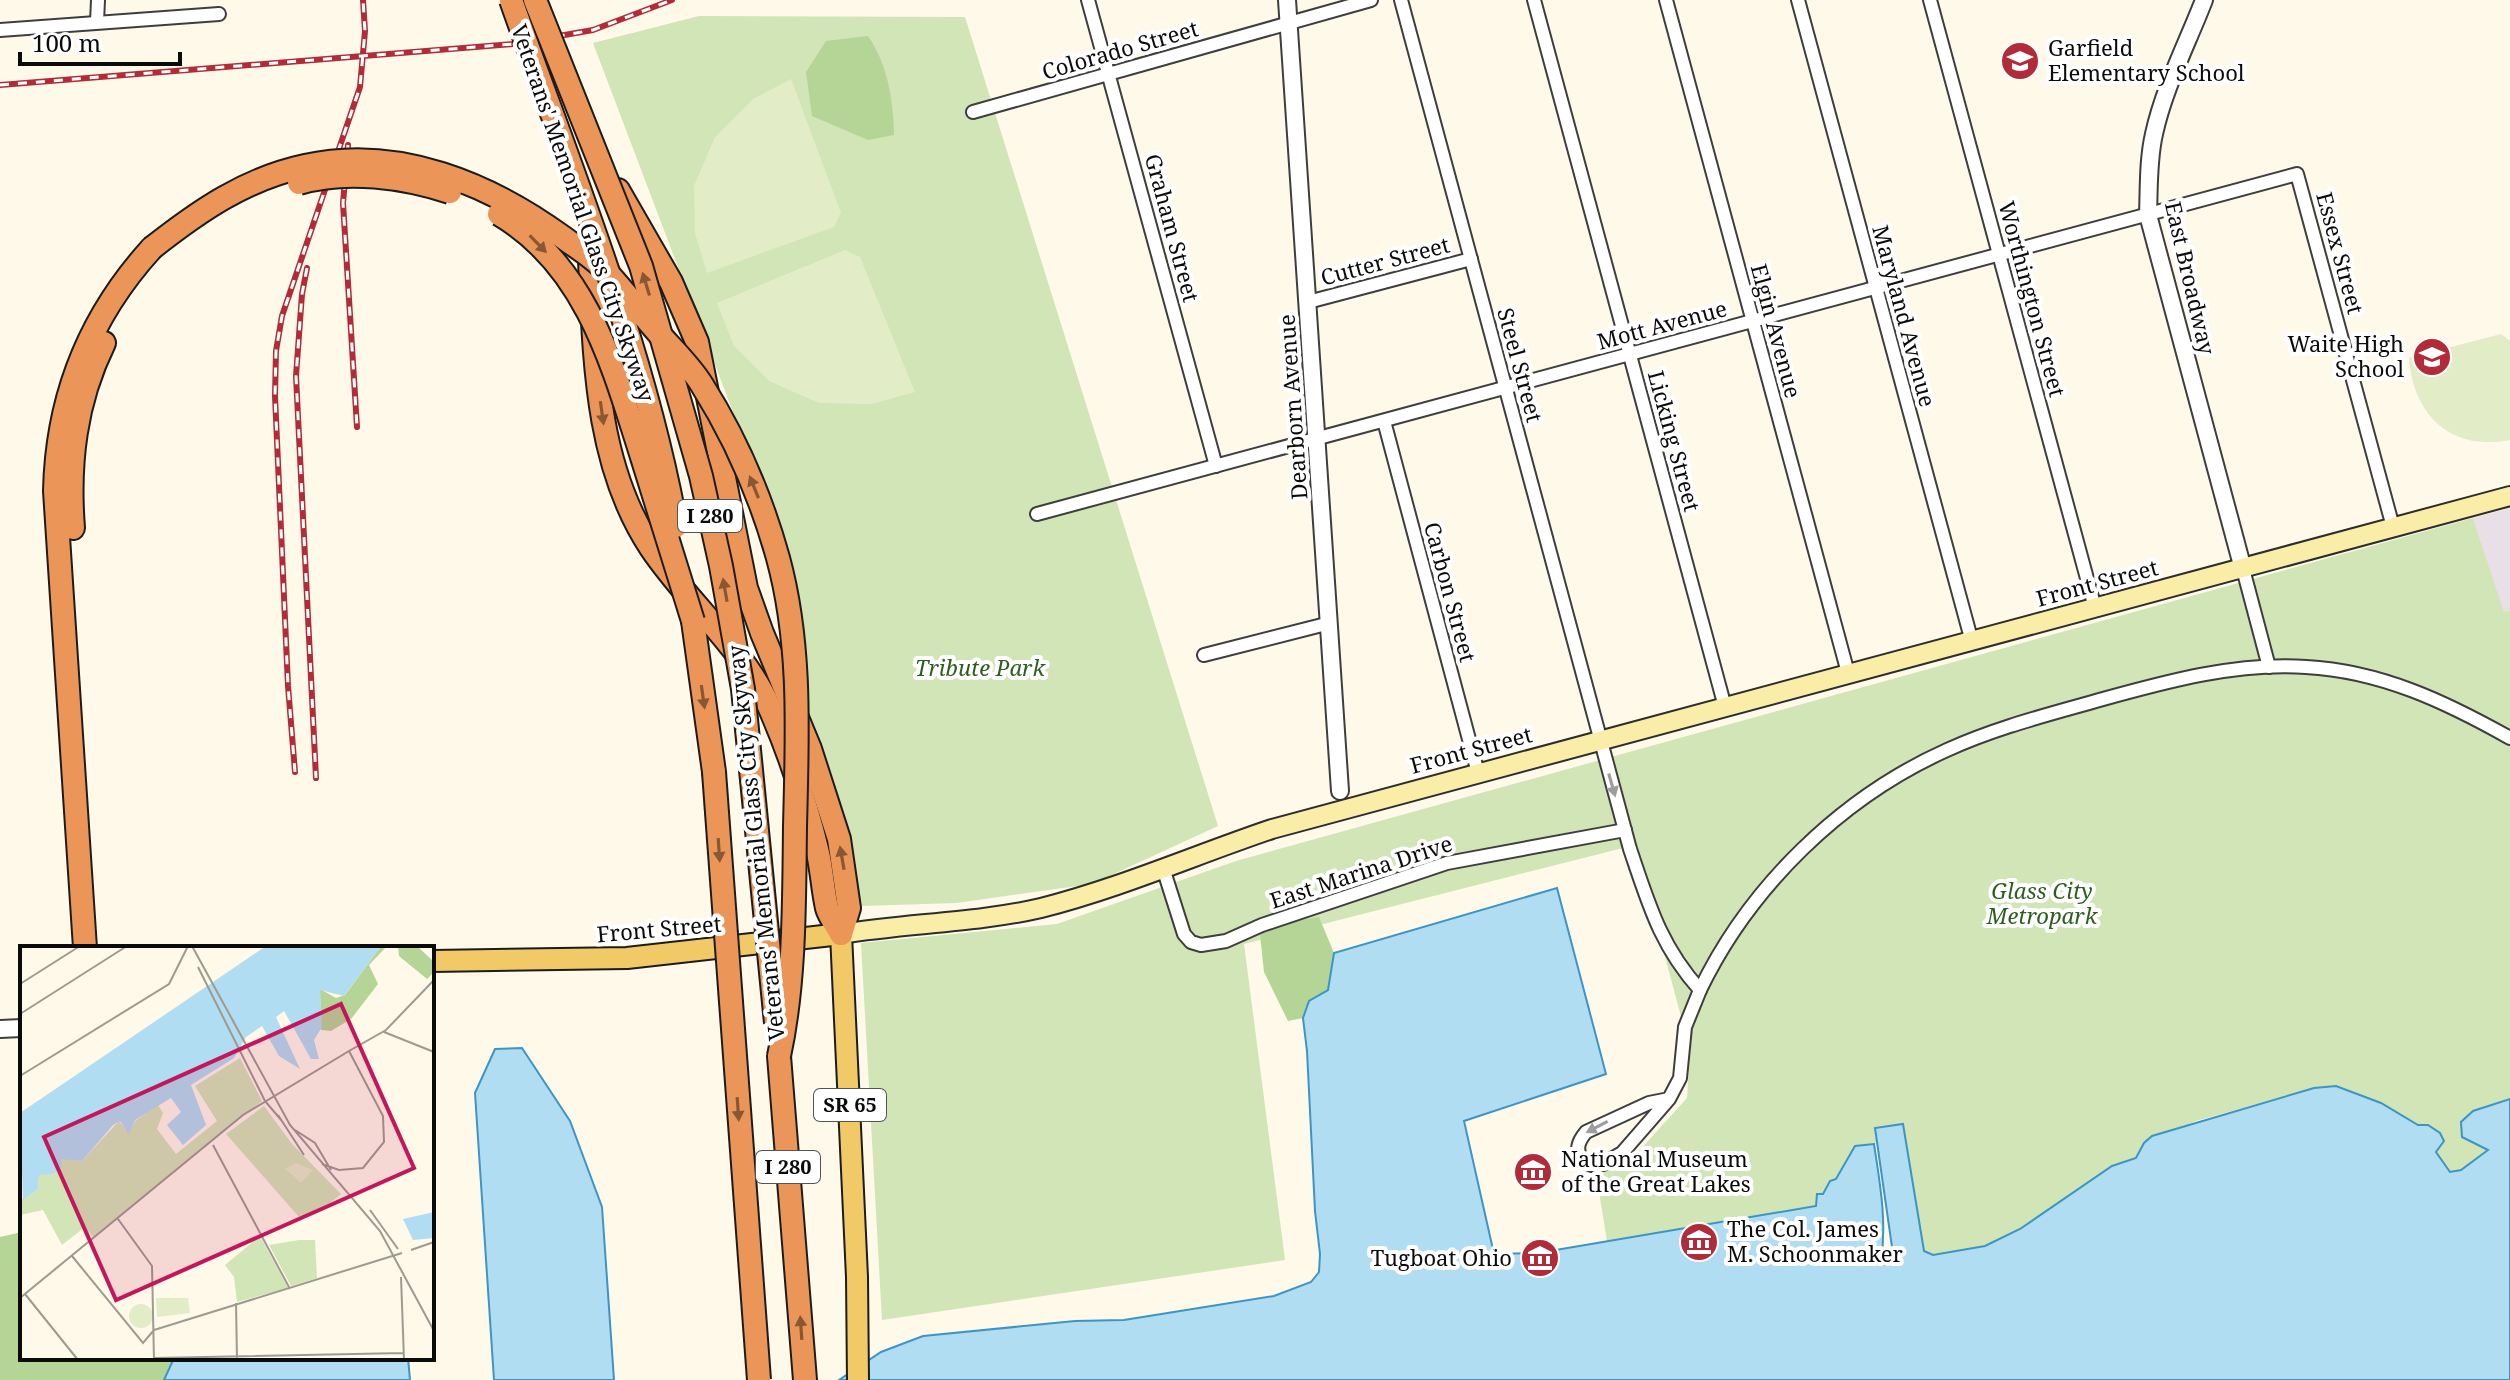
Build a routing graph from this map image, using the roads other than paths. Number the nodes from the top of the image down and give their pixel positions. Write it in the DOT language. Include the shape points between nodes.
graph roads {
  1 [pos="98,0"];
  2 [pos="548,0"];
  3 [pos="1088,0"];
  4 [pos="1287,0"];
  5 [pos="1371,0"];
  6 [pos="1401,0"];
  7 [pos="1534,0"];
  8 [pos="1666,0"];
  9 [pos="1798,0"];
  10 [pos="1930,0"];
  11 [pos="2204,0"];
  12 [pos="520,3"];
  13 [pos="219,14"];
  14 [pos="97,22"];
  15 [pos="1288,23"];
  16 [pos="0,30"];
  17 [pos="1109,73"];
  18 [pos="973,112"];
  19 [pos="2297,174"];
  20 [pos="2148,215"];
  21 [pos="158,254"];
  22 [pos="1999,255"];
  23 [pos="1471,259"];
  24 [pos="1876,288"];
  25 [pos="1308,302"];
  26 [pos="1752,321"];
  27 [pos="1630,354"];
  28 [pos="1506,388"];
  29 [pos="1384,421"];
  30 [pos="1317,439"];
  31 [pos="1216,466"];
  32 [pos="2510,496"];
  33 [pos="1037,514"];
  34 [pos="2393,527"];
  35 [pos="2243,569"];
  36 [pos="2095,608"];
  37 [pos="693,621"];
  38 [pos="1330,623"];
  39 [pos="1972,642"];
  40 [pos="1204,655"];
  41 [pos="2269,667"];
  42 [pos="1848,673"];
  43 [pos="1725,707"];
  44 [pos="2510,738"];
  45 [pos="1600,740"];
  46 [pos="1478,773"];
  47 [pos="1340,791"];
  48 [pos="1341,812"];
  49 [pos="1625,830"];
  50 [pos="1163,868"];
  51 [pos="841,934"];
  52 [pos="85,946"];
  53 [pos="99,946"];
  54 [pos="434,961"];
  55 [pos="1700,990"];
  56 [pos="20,1028"];
  57 [pos="0,1029"];
  58 [pos="779,1056"];
  59 [pos="1669,1099"];
  60 [pos="759,1380"];
  61 [pos="805,1380"];
  62 [pos="858,1380"];
  1 -- 14 [label="street"];
  51 -- 2 [label="highway, one-way" via="849,908 839,839 810,749 746,588 697,342 671,282 612,177"];
  3 -- 17 [label="street, Graham Street"];
  4 -- 15 [label="street, Dearborn Avenue"];
  5 -- 15 [label="street, Colorado Street"];
  6 -- 23 [label="street, Steel Street"];
  7 -- 27 [label="street, Licking Street"];
  8 -- 26 [label="street, Elgin Avenue"];
  9 -- 24 [label="street, Maryland Avenue"];
  10 -- 22 [label="street, Worthington Street"];
  11 -- 20 [label="street, East Broadway" via="2154,133"];
  12 -- 37 [label="highway, Veterans' Memorial Glass City Skyway / I 280, bridge" via="663,458"];
  12 -- 51 [label="highway, one-way, bridge" via="581,177 600,399 618,479 651,547 766,700 809,819 827,910"];
  58 -- 12 [label="highway, Veterans' Memorial Glass City Skyway / I 280, one-way, bridge" via="743,689 701,476 641,266"];
  13 -- 14 [label="street"];
  14 -- 16 [label="street"];
  15 -- 17 [label="street, Colorado Street"];
  15 -- 25 [label="street, Dearborn Avenue"];
  17 -- 18 [label="street, Colorado Street"];
  17 -- 31 [label="street, Graham Street"];
  19 -- 20 [label="street, Mott Avenue"];
  19 -- 34 [label="street, Essex Street"];
  20 -- 22 [label="street, Mott Avenue"];
  20 -- 35 [label="street, East Broadway"];
  21 -- 37 [label="highway, one-way, bridge" via="232,208 308,180 368,176 425,184 478,202 522,227 582,298 609,354"];
  21 -- 52 [label="highway" via="114,297 84,351 67,399 56,460"];
  21 -- 53 [label="highway" via="102,347 80,407 71,464"];
  58 -- 21 [label="highway, one-way, bridge" via="787,1018 795,867 798,687 791,623 763,509 736,445 700,381 600,264 524,211 474,185 417,166 363,159 306,165 257,180 220,198"];
  22 -- 24 [label="street, Mott Avenue"];
  22 -- 36 [label="street, Worthington Street"];
  23 -- 25 [label="street, Cutter Street"];
  23 -- 28 [label="street, Steel Street"];
  24 -- 26 [label="street, Mott Avenue"];
  24 -- 39 [label="street, Maryland Avenue"];
  25 -- 30 [label="street, Dearborn Avenue"];
  26 -- 27 [label="street, Mott Avenue"];
  26 -- 42 [label="street, Elgin Avenue"];
  27 -- 28 [label="street, Mott Avenue"];
  27 -- 43 [label="street, Licking Street"];
  28 -- 29 [label="street, Mott Avenue"];
  28 -- 45 [label="street, Steel Street"];
  29 -- 30 [label="street, Mott Avenue"];
  29 -- 46 [label="street, Carbon Street"];
  30 -- 31 [label="street, Mott Avenue"];
  30 -- 38 [label="street, Dearborn Avenue"];
  31 -- 33 [label="street, Mott Avenue"];
  32 -- 34 [label="main road, Front Street"];
  34 -- 35 [label="main road, Front Street"];
  35 -- 36 [label="main road, Front Street"];
  35 -- 41 [label="street"];
  36 -- 39 [label="main road, Front Street"];
  37 -- 60 [label="highway, Veterans' Memorial Glass City Skyway / I 280, one-way, bridge" via="714,772"];
  38 -- 40 [label="street"];
  38 -- 47 [label="street, Dearborn Avenue"];
  39 -- 42 [label="main road, Front Street"];
  41 -- 44 [label="street" via="2304,666 2369,676 2439,700"];
  41 -- 55 [label="street" via="2156,684 2025,721 1947,750 1885,784 1809,843 1768,886"];
  42 -- 43 [label="main road, Front Street"];
  43 -- 45 [label="main road, Front Street"];
  45 -- 46 [label="main road, Front Street"];
  45 -- 49 [label="street, Steel Street, one-way"];
  46 -- 48 [label="main road, Front Street"];
  47 -- 48 [label="street, Dearborn Avenue"];
  48 -- 50 [label="main road, Front Street" via="1272,829"];
  49 -- 50 [label="street, East Marina Drive" via="1447,863 1226,941 1201,945 1184,934"];
  49 -- 55 [label="street, Steel Street" via="1657,929 1678,966"];
  50 -- 51 [label="main road, Front Street" via="1105,891 1039,908"];
  51 -- 54 [label="main road, Front Street" via="618,958"];
  51 -- 62 [label="main road, SR 65"];
  55 -- 59 [label="street" via="1685,1027 1683,1067"];
  56 -- 57 [label="street"];
  61 -- 58 [label="highway, Veterans' Memorial Glass City Skyway / I 280, one-way"];
  59 -- 59 [label="street, one-way" via="1586,1132 1577,1151 1582,1161 1603,1164 1622,1153"];
}
